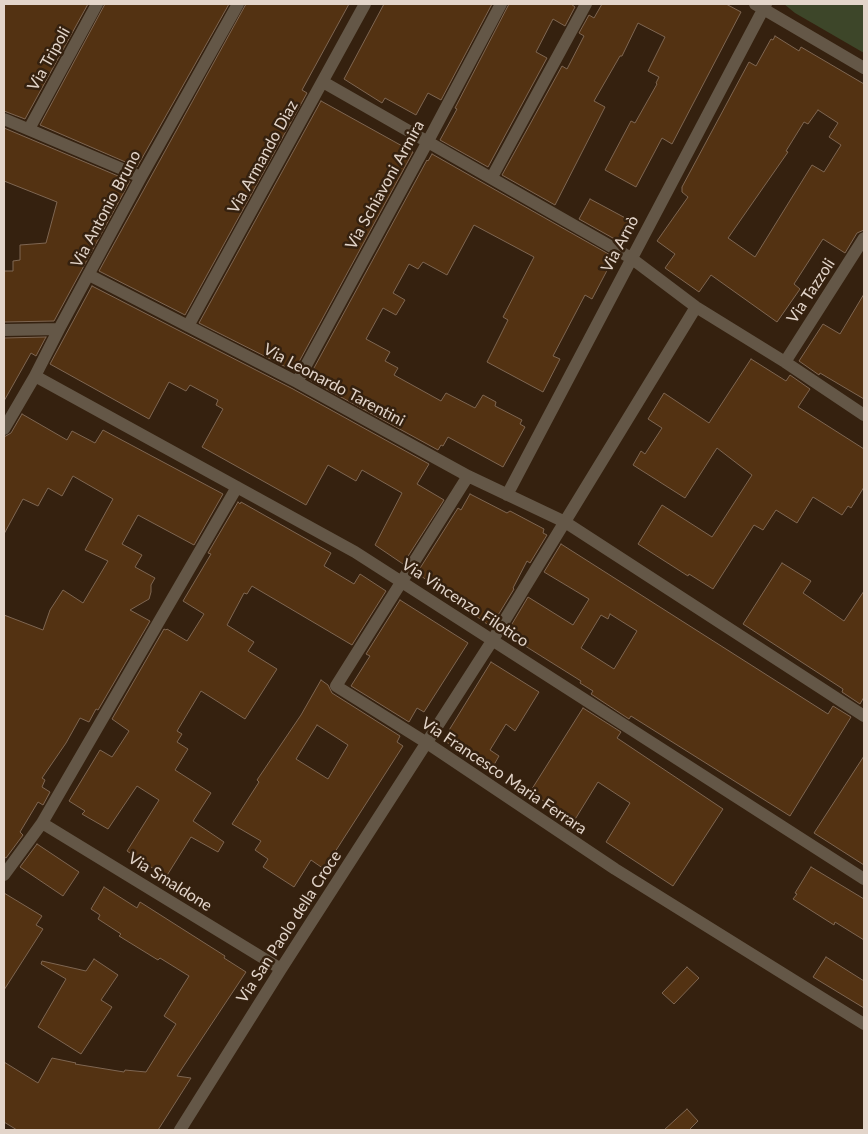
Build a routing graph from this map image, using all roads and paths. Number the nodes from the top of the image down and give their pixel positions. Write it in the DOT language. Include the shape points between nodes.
graph roads {
  1 [pos="97,4"];
  2 [pos="238,4"];
  3 [pos="365,4"];
  4 [pos="501,4"];
  5 [pos="586,4"];
  6 [pos="762,5"];
  7 [pos="864,68"];
  8 [pos="323,82"];
  9 [pos="4,119"];
  10 [pos="29,129"];
  11 [pos="428,143"];
  12 [pos="141,177"];
  13 [pos="492,177"];
  14 [pos="864,238"];
  15 [pos="631,258"];
  16 [pos="89,275"];
  17 [pos="696,307"];
  18 [pos="188,326"];
  19 [pos="59,329"];
  20 [pos="4,330"];
  21 [pos="785,362"];
  22 [pos="35,376"];
  23 [pos="296,382"];
  24 [pos="864,415"];
  25 [pos="4,429"];
  26 [pos="468,476"];
  27 [pos="237,487"];
  28 [pos="507,495"];
  29 [pos="565,522"];
  30 [pos="402,581"];
  31 [pos="492,640"];
  32 [pos="864,716"];
  33 [pos="427,743"];
  34 [pos="42,823"];
  35 [pos="4,875"];
  36 [pos="864,879"];
  37 [pos="281,970"];
  38 [pos="864,1024"];
  39 [pos="180,1130"];
  1 -- 10 [label="street, Via Tripoli"];
  2 -- 12 [label="street, Via Antonio Bruno"];
  3 -- 8 [label="street, Via Armando Diaz"];
  4 -- 11 [label="street, Via Schiavoni Armira"];
  5 -- 13 [label="street"];
  6 -- 7 [label="street"];
  6 -- 15 [label="street, Via Arnò"];
  8 -- 11 [label="street"];
  8 -- 18 [label="street, Via Armando Diaz"];
  9 -- 10 [label="street"];
  10 -- 12 [label="street"];
  11 -- 13 [label="street"];
  11 -- 23 [label="street, Via Schiavoni Armira"];
  12 -- 16 [label="street, Via Antonio Bruno"];
  13 -- 15 [label="street"];
  14 -- 21 [label="street, Via Tazzoli"];
  15 -- 17 [label="street"];
  15 -- 28 [label="street, Via Arnò"];
  16 -- 18 [label="street, Via Leonardo Tarentini"];
  16 -- 19 [label="street, Via Antonio Bruno"];
  17 -- 21 [label="street"];
  17 -- 29 [label="street, Via San Paolo della Croce"];
  18 -- 23 [label="street, Via Leonardo Tarentini"];
  19 -- 20 [label="street"];
  19 -- 22 [label="street, Via Antonio Bruno"];
  21 -- 24 [label="street"];
  22 -- 25 [label="street, Via Antonio Bruno"];
  22 -- 27 [label="street, Via Vincenzo Filotico"];
  23 -- 26 [label="street, Via Leonardo Tarentini"];
  26 -- 28 [label="street, Via Leonardo Tarentini"];
  26 -- 30 [label="street, Via Francesco Maria Ferrara"];
  27 -- 30 [label="street, Via Vincenzo Filotico"];
  27 -- 34 [label="street"];
  28 -- 29 [label="street, Via Leonardo Tarentini"];
  29 -- 31 [label="street, Via San Paolo della Croce"];
  29 -- 32 [label="street, Via Leonardo Tarentini"];
  30 -- 31 [label="street, Via Vincenzo Filotico"];
  30 -- 33 [label="street, Via Francesco Maria Ferrara" via="336,686"];
  31 -- 33 [label="street, Via San Paolo della Croce"];
  31 -- 36 [label="street, Via Vincenzo Filotico"];
  33 -- 37 [label="street, Via San Paolo della Croce"];
  33 -- 38 [label="street, Via Francesco Maria Ferrara" via="614,869"];
  34 -- 35 [label="street"];
  34 -- 37 [label="street, Via Smaldone"];
  37 -- 39 [label="street, Via San Paolo della Croce"];
}
